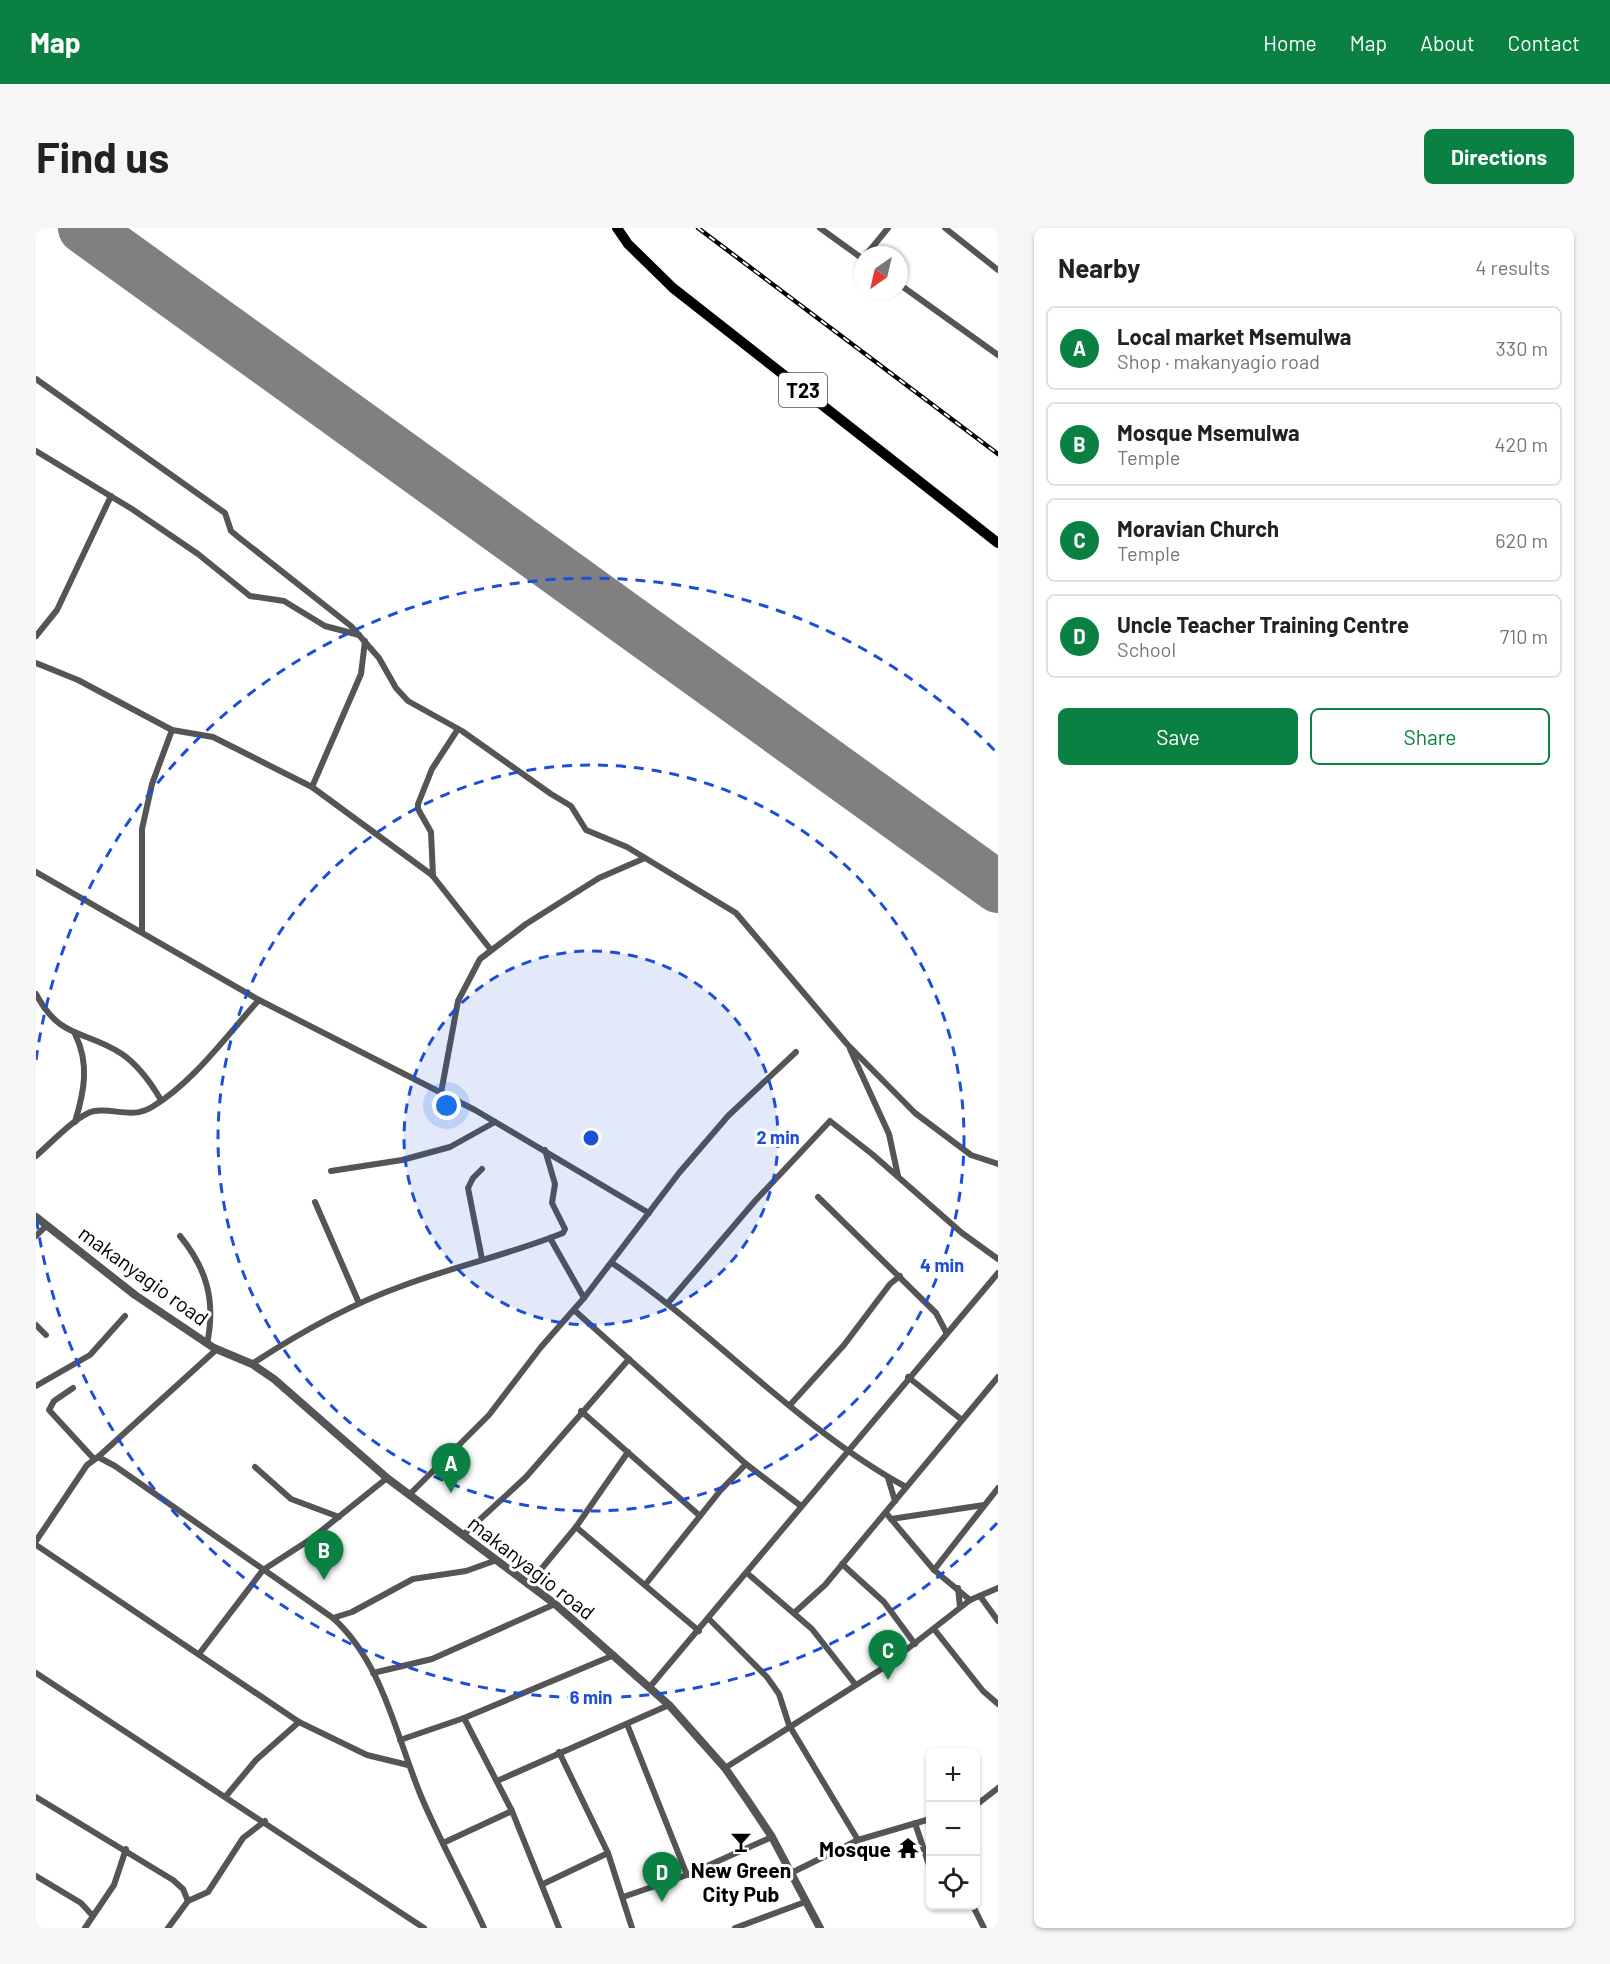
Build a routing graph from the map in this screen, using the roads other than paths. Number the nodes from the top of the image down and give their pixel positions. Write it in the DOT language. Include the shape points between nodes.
graph roads {
  1 [pos="617,228"];
  2 [pos="820,228"];
  3 [pos="888,228"];
  4 [pos="945,228"];
  5 [pos="955,230"];
  6 [pos="873,246"];
  7 [pos="854,253"];
  8 [pos="998,270"];
  9 [pos="908,291"];
  10 [pos="998,347"];
  11 [pos="990,350"];
  12 [pos="998,355"];
  13 [pos="36,379"];
  14 [pos="36,451"];
  15 [pos="111,496"];
  16 [pos="998,543"];
  17 [pos="36,636"];
  18 [pos="362,638"];
  19 [pos="36,663"];
  20 [pos="458,729"];
  21 [pos="172,730"];
  22 [pos="312,787"];
  23 [pos="645,858"];
  24 [pos="36,872"];
  25 [pos="433,876"];
  26 [pos="142,931"];
  27 [pos="491,950"];
  28 [pos="36,994"];
  29 [pos="260,1000"];
  30 [pos="75,1034"];
  31 [pos="848,1044"];
  32 [pos="796,1052"];
  33 [pos="441,1093"];
  34 [pos="161,1100"];
  35 [pos="495,1122"];
  36 [pos="75,1123"];
  37 [pos="544,1150"];
  38 [pos="36,1156"];
  39 [pos="998,1164"];
  40 [pos="482,1169"];
  41 [pos="331,1172"];
  42 [pos="898,1176"];
  43 [pos="818,1197"];
  44 [pos="315,1202"];
  45 [pos="649,1213"];
  46 [pos="36,1217"];
  47 [pos="46,1226"];
  48 [pos="36,1236"];
  49 [pos="180,1236"];
  50 [pos="550,1238"];
  51 [pos="483,1259"];
  52 [pos="998,1259"];
  53 [pos="612,1263"];
  54 [pos="998,1273"];
  55 [pos="900,1276"];
  56 [pos="584,1298"];
  57 [pos="359,1303"];
  58 [pos="668,1303"];
  59 [pos="574,1310"];
  60 [pos="125,1316"];
  61 [pos="36,1325"];
  62 [pos="946,1332"];
  63 [pos="46,1335"];
  64 [pos="207,1344"];
  65 [pos="216,1350"];
  66 [pos="629,1359"];
  67 [pos="252,1364"];
  68 [pos="908,1377"];
  69 [pos="998,1377"];
  70 [pos="36,1386"];
  71 [pos="73,1388"];
  72 [pos="790,1405"];
  73 [pos="581,1411"];
  74 [pos="962,1420"];
  75 [pos="849,1451"];
  76 [pos="628,1452"];
  77 [pos="96,1458"];
  78 [pos="746,1464"];
  79 [pos="255,1467"];
  80 [pos="888,1477"];
  81 [pos="387,1478"];
  82 [pos="906,1487"];
  83 [pos="998,1488"];
  84 [pos="409,1495"];
  85 [pos="895,1502"];
  86 [pos="985,1505"];
  87 [pos="801,1506"];
  88 [pos="886,1513"];
  89 [pos="700,1516"];
  90 [pos="339,1517"];
  91 [pos="891,1520"];
  92 [pos="576,1527"];
  93 [pos="463,1535"];
  94 [pos="36,1543"];
  95 [pos="494,1561"];
  96 [pos="842,1564"];
  97 [pos="263,1570"];
  98 [pos="934,1570"];
  99 [pos="747,1573"];
  100 [pos="645,1585"];
  101 [pos="528,1586"];
  102 [pos="957,1588"];
  103 [pos="998,1588"];
  104 [pos="980,1596"];
  105 [pos="970,1600"];
  106 [pos="555,1604"];
  107 [pos="960,1607"];
  108 [pos="794,1613"];
  109 [pos="333,1618"];
  110 [pos="709,1619"];
  111 [pos="998,1621"];
  112 [pos="934,1629"];
  113 [pos="699,1631"];
  114 [pos="915,1644"];
  115 [pos="199,1654"];
  116 [pos="614,1655"];
  117 [pos="36,1673"];
  118 [pos="373,1673"];
  119 [pos="855,1684"];
  120 [pos="649,1688"];
  121 [pos="998,1704"];
  122 [pos="669,1705"];
  123 [pos="464,1718"];
  124 [pos="298,1722"];
  125 [pos="627,1724"];
  126 [pos="789,1725"];
  127 [pos="400,1740"];
  128 [pos="559,1752"];
  129 [pos="408,1765"];
  130 [pos="725,1768"];
  131 [pos="497,1781"];
  132 [pos="998,1788"];
  133 [pos="226,1796"];
  134 [pos="36,1797"];
  135 [pos="980,1802"];
  136 [pos="512,1811"];
  137 [pos="926,1820"];
  138 [pos="265,1821"];
  139 [pos="915,1823"];
  140 [pos="772,1837"];
  141 [pos="858,1840"];
  142 [pos="442,1842"];
  143 [pos="126,1849"];
  144 [pos="608,1853"];
  145 [pos="926,1856"];
  146 [pos="791,1873"];
  147 [pos="687,1875"];
  148 [pos="36,1876"];
  149 [pos="543,1884"];
  150 [pos="623,1897"];
  151 [pos="188,1901"];
  152 [pos="805,1902"];
  153 [pos="975,1910"];
  154 [pos="92,1915"];
  155 [pos="85,1928"];
  156 [pos="168,1928"];
  157 [pos="424,1928"];
  158 [pos="484,1928"];
  159 [pos="560,1928"];
  160 [pos="632,1928"];
  161 [pos="735,1928"];
  162 [pos="820,1928"];
  163 [pos="984,1928"];
  1 -- 16 [label="main road, T23" via="673,288"];
  2 -- 7 [label="street"];
  3 -- 6 [label="street"];
  4 -- 5 [label="street"];
  5 -- 8 [label="street"];
  9 -- 11 [label="street"];
  10 -- 11 [label="street"];
  11 -- 12 [label="street"];
  13 -- 18 [label="street" via="225,513 237,537"];
  14 -- 15 [label="street"];
  15 -- 17 [label="street" via="57,610"];
  15 -- 18 [label="street" via="198,554 250,596 284,601 325,626"];
  18 -- 20 [label="street" via="408,701"];
  18 -- 22 [label="street" via="361,674"];
  19 -- 21 [label="street" via="78,680"];
  20 -- 23 [label="street" via="571,806 586,830"];
  20 -- 25 [label="street" via="432,769 418,804 431,832"];
  21 -- 22 [label="street" via="213,737"];
  21 -- 26 [label="street" via="152,784 142,829"];
  22 -- 25 [label="street"];
  23 -- 27 [label="street" via="599,878"];
  23 -- 31 [label="street" via="736,913"];
  24 -- 26 [label="street"];
  25 -- 27 [label="street"];
  26 -- 29 [label="street"];
  27 -- 33 [label="street" via="473,969 458,1000"];
  28 -- 30 [label="street" via="60,1026"];
  29 -- 33 [label="street"];
  29 -- 34 [label="street" via="197,1070"];
  30 -- 34 [label="street" via="124,1055"];
  30 -- 36 [label="street" via="85,1060 83,1095"];
  31 -- 39 [label="street" via="915,1113 971,1155"];
  31 -- 42 [label="street" via="890,1134"];
  32 -- 45 [label="street" via="728,1116"];
  33 -- 35 [label="street"];
  34 -- 36 [label="street" via="153,1107 129,1114 93,1111"];
  35 -- 37 [label="street"];
  35 -- 41 [label="street" via="450,1147"];
  36 -- 38 [label="street"];
  37 -- 45 [label="street"];
  37 -- 50 [label="street" via="555,1184 552,1203 565,1229"];
  40 -- 51 [label="street" via="473,1178 468,1192"];
  42 -- 52 [label="street"];
  42 -- 58 [label="street" via="830,1121"];
  43 -- 55 [label="street"];
  44 -- 57 [label="street"];
  45 -- 53 [label="street"];
  46 -- 47 [label="street, makanyagio road"];
  47 -- 48 [label="street"];
  47 -- 64 [label="street, makanyagio road" via="135,1295"];
  49 -- 64 [label="street" via="191,1249 210,1292 212,1322"];
  50 -- 51 [label="street"];
  50 -- 56 [label="street"];
  51 -- 57 [label="street"];
  53 -- 56 [label="street"];
  53 -- 58 [label="street"];
  54 -- 62 [label="street"];
  55 -- 62 [label="street" via="939,1316"];
  55 -- 72 [label="street"];
  56 -- 59 [label="street"];
  57 -- 67 [label="street"];
  58 -- 72 [label="street"];
  59 -- 66 [label="street"];
  59 -- 84 [label="street" via="489,1415"];
  60 -- 70 [label="street" via="90,1355"];
  61 -- 63 [label="street"];
  62 -- 68 [label="street"];
  64 -- 65 [label="street, makanyagio road"];
  65 -- 67 [label="street, makanyagio road"];
  65 -- 77 [label="street"];
  66 -- 73 [label="street"];
  66 -- 78 [label="street"];
  67 -- 81 [label="street, makanyagio road"];
  68 -- 74 [label="street"];
  68 -- 75 [label="street"];
  69 -- 74 [label="street"];
  71 -- 77 [label="street" via="54,1401 50,1410"];
  72 -- 75 [label="street"];
  73 -- 76 [label="street"];
  73 -- 93 [label="street" via="526,1477"];
  74 -- 82 [label="street"];
  75 -- 80 [label="street"];
  75 -- 87 [label="street"];
  76 -- 89 [label="street"];
  76 -- 92 [label="street"];
  77 -- 94 [label="street" via="87,1465"];
  77 -- 97 [label="street" via="115,1466"];
  78 -- 87 [label="street"];
  78 -- 89 [label="street"];
  79 -- 90 [label="street" via="291,1499"];
  80 -- 82 [label="street"];
  80 -- 85 [label="street"];
  81 -- 84 [label="street, makanyagio road"];
  81 -- 90 [label="street"];
  82 -- 85 [label="street"];
  83 -- 86 [label="street"];
  84 -- 93 [label="street, makanyagio road"];
  85 -- 88 [label="street"];
  86 -- 91 [label="street"];
  86 -- 98 [label="street"];
  87 -- 99 [label="street"];
  88 -- 91 [label="street"];
  88 -- 96 [label="street"];
  89 -- 100 [label="street"];
  90 -- 97 [label="street"];
  91 -- 98 [label="street"];
  92 -- 100 [label="street"];
  92 -- 101 [label="street"];
  93 -- 95 [label="street, makanyagio road"];
  94 -- 115 [label="street"];
  95 -- 101 [label="street, makanyagio road"];
  95 -- 109 [label="street" via="466,1571 413,1579"];
  96 -- 108 [label="street"];
  96 -- 114 [label="street" via="884,1602"];
  97 -- 109 [label="street"];
  97 -- 115 [label="street"];
  98 -- 102 [label="street"];
  99 -- 108 [label="street"];
  99 -- 110 [label="street"];
  100 -- 113 [label="street"];
  101 -- 106 [label="street, makanyagio road"];
  102 -- 105 [label="street"];
  102 -- 107 [label="street"];
  103 -- 104 [label="street"];
  104 -- 105 [label="street"];
  104 -- 111 [label="street"];
  105 -- 107 [label="street"];
  106 -- 116 [label="street, makanyagio road"];
  106 -- 118 [label="street" via="432,1659"];
  107 -- 112 [label="street"];
  108 -- 119 [label="street" via="825,1644"];
  109 -- 118 [label="street" via="351,1636"];
  110 -- 113 [label="street"];
  110 -- 126 [label="street" via="767,1677"];
  112 -- 114 [label="street"];
  112 -- 121 [label="street"];
  113 -- 120 [label="street"];
  114 -- 119 [label="street"];
  115 -- 124 [label="street"];
  116 -- 120 [label="street, makanyagio road"];
  116 -- 123 [label="street"];
  117 -- 133 [label="street"];
  118 -- 127 [label="street"];
  119 -- 126 [label="street"];
  120 -- 122 [label="street, makanyagio road"];
  122 -- 125 [label="street"];
  122 -- 130 [label="street, makanyagio road"];
  123 -- 127 [label="street"];
  123 -- 131 [label="street"];
  124 -- 129 [label="street" via="368,1755"];
  124 -- 133 [label="street" via="256,1760"];
  125 -- 128 [label="street"];
  125 -- 147 [label="street"];
  126 -- 130 [label="street"];
  126 -- 141 [label="street"];
  127 -- 129 [label="street"];
  128 -- 131 [label="street"];
  128 -- 144 [label="street"];
  129 -- 142 [label="street"];
  130 -- 140 [label="street, makanyagio road"];
  131 -- 136 [label="street"];
  132 -- 135 [label="street"];
  133 -- 138 [label="street"];
  134 -- 143 [label="street"];
  136 -- 142 [label="street"];
  136 -- 149 [label="street"];
  137 -- 139 [label="street"];
  138 -- 151 [label="street" via="243,1838 208,1892"];
  138 -- 157 [label="street"];
  139 -- 141 [label="street"];
  139 -- 145 [label="street"];
  140 -- 146 [label="street, makanyagio road"];
  140 -- 147 [label="street"];
  141 -- 146 [label="street"];
  142 -- 158 [label="street"];
  143 -- 151 [label="street" via="180,1885"];
  143 -- 154 [label="street" via="114,1885"];
  144 -- 149 [label="street"];
  144 -- 150 [label="street"];
  146 -- 152 [label="street, makanyagio road"];
  147 -- 150 [label="street"];
  148 -- 154 [label="street" via="81,1903"];
  149 -- 159 [label="street"];
  150 -- 160 [label="street"];
  151 -- 156 [label="street"];
  152 -- 161 [label="street"];
  152 -- 162 [label="street, makanyagio road"];
  153 -- 163 [label="street"];
  154 -- 155 [label="street"];
}
